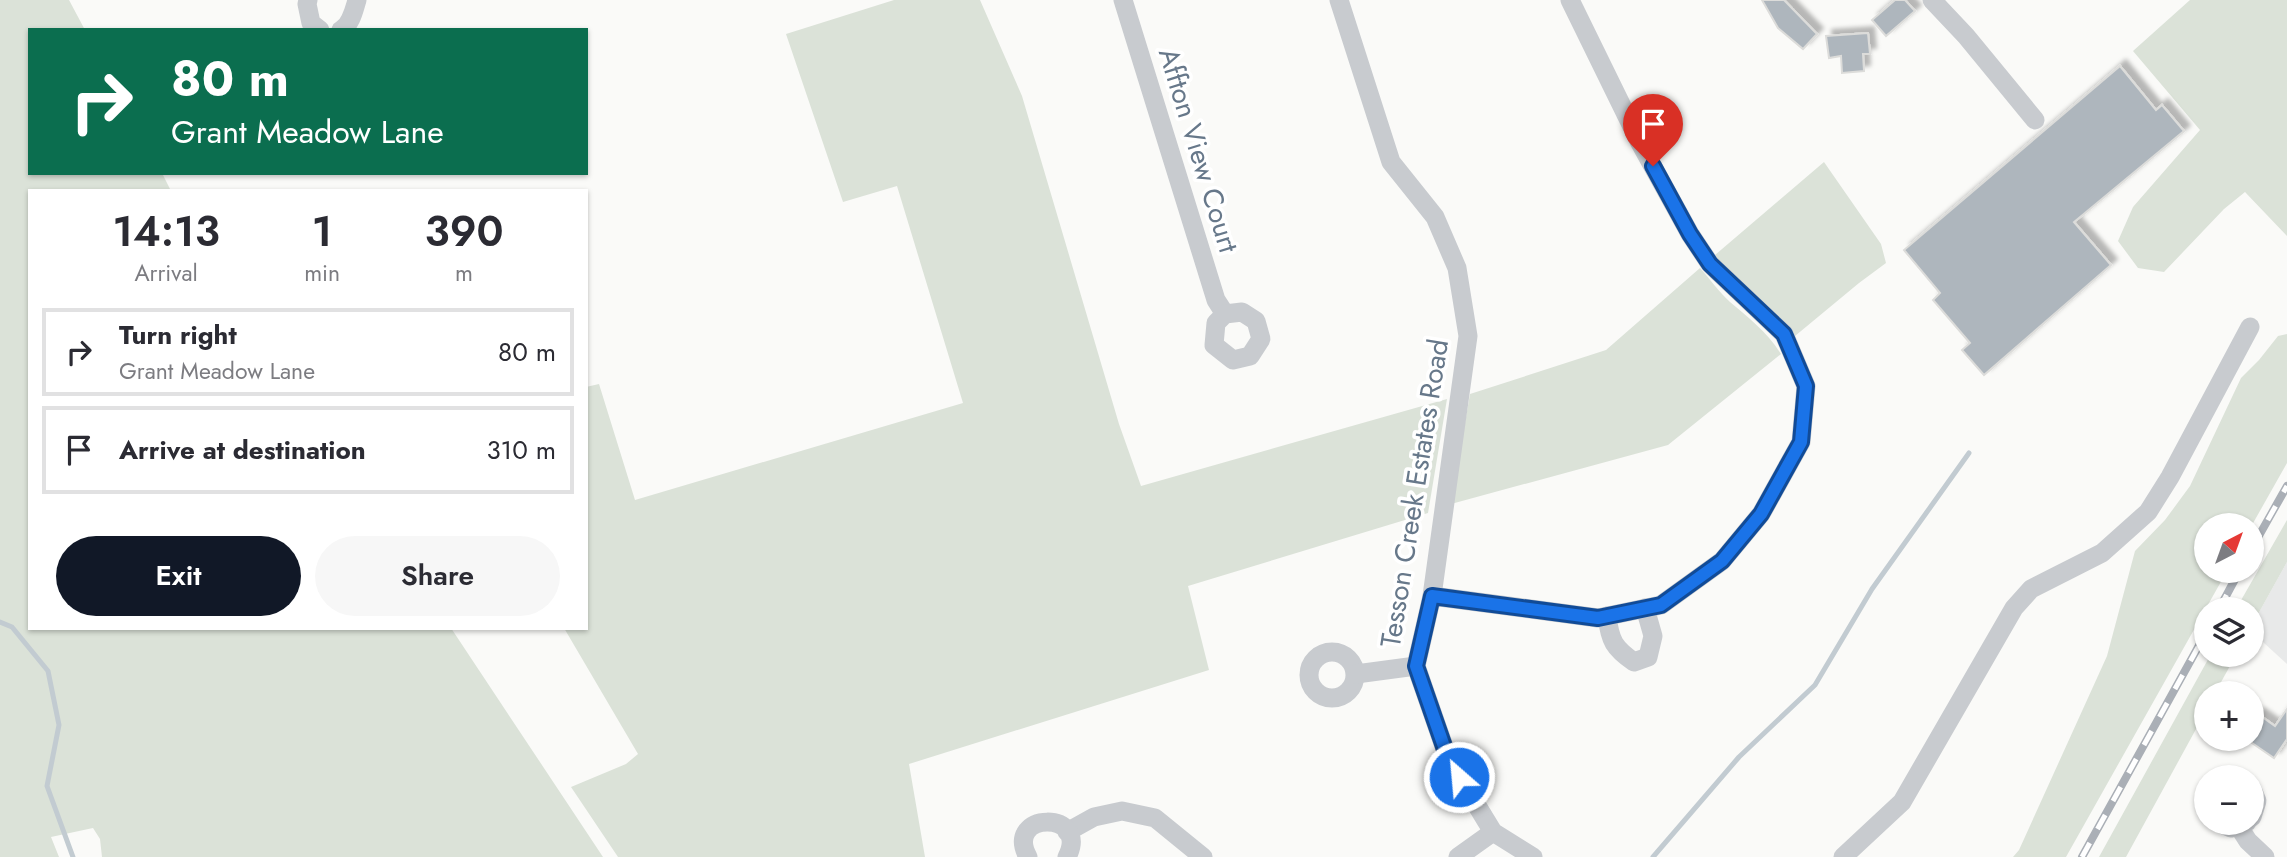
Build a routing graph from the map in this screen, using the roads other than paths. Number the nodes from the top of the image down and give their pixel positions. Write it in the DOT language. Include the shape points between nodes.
graph roads {
  1 [pos="308,0"];
  2 [pos="357,0"];
  3 [pos="1123,0"];
  4 [pos="1339,0"];
  5 [pos="1570,0"];
  6 [pos="1932,0"];
  7 [pos="317,28"];
  8 [pos="345,28"];
  9 [pos="2035,120"];
  10 [pos="1225,314"];
  11 [pos="2250,327"];
  12 [pos="1432,596"];
  13 [pos="1645,608"];
  14 [pos="1608,617"];
  15 [pos="1416,666"];
  16 [pos="1356,674"];
  17 [pos="1067,832"];
  18 [pos="1493,832"];
  19 [pos="2247,835"];
  20 [pos="1028,857"];
  21 [pos="1067,857"];
  22 [pos="1203,857"];
  23 [pos="1458,857"];
  24 [pos="1533,857"];
  25 [pos="1843,857"];
  26 [pos="2265,857"];
  1 -- 7 [label="street" via="311,23"];
  2 -- 8 [label="street"];
  3 -- 10 [label="street, Affton View Court" via="1216,300"];
  4 -- 12 [label="street, Tesson Creek Estates Road" via="1391,162 1435,217 1457,268 1466,323 1468,337"];
  5 -- 13 [label="street" via="1690,234 1710,264 1784,334 1806,386 1801,442 1761,514 1722,561 1661,605"];
  6 -- 9 [label="street"];
  11 -- 25 [label="street" via="2148,512 2102,553 2031,589 2014,608 1902,802"];
  12 -- 14 [label="street"];
  12 -- 15 [label="street, Tesson Creek Estates Road"];
  13 -- 14 [label="street"];
  13 -- 14 [label="street" via="1653,636 1648,657 1634,662 1618,651 1609,636"];
  15 -- 16 [label="street"];
  15 -- 18 [label="street, Tesson Creek Estates Road" via="1448,758"];
  17 -- 20 [label="street" via="1048,820 1033,825 1024,837"];
  17 -- 21 [label="street" via="1071,847"];
  17 -- 22 [label="street" via="1094,817 1122,811 1155,818"];
  18 -- 23 [label="street"];
  18 -- 24 [label="street, Tesson Creek Estates Road"];
  19 -- 26 [label="street"];
}
